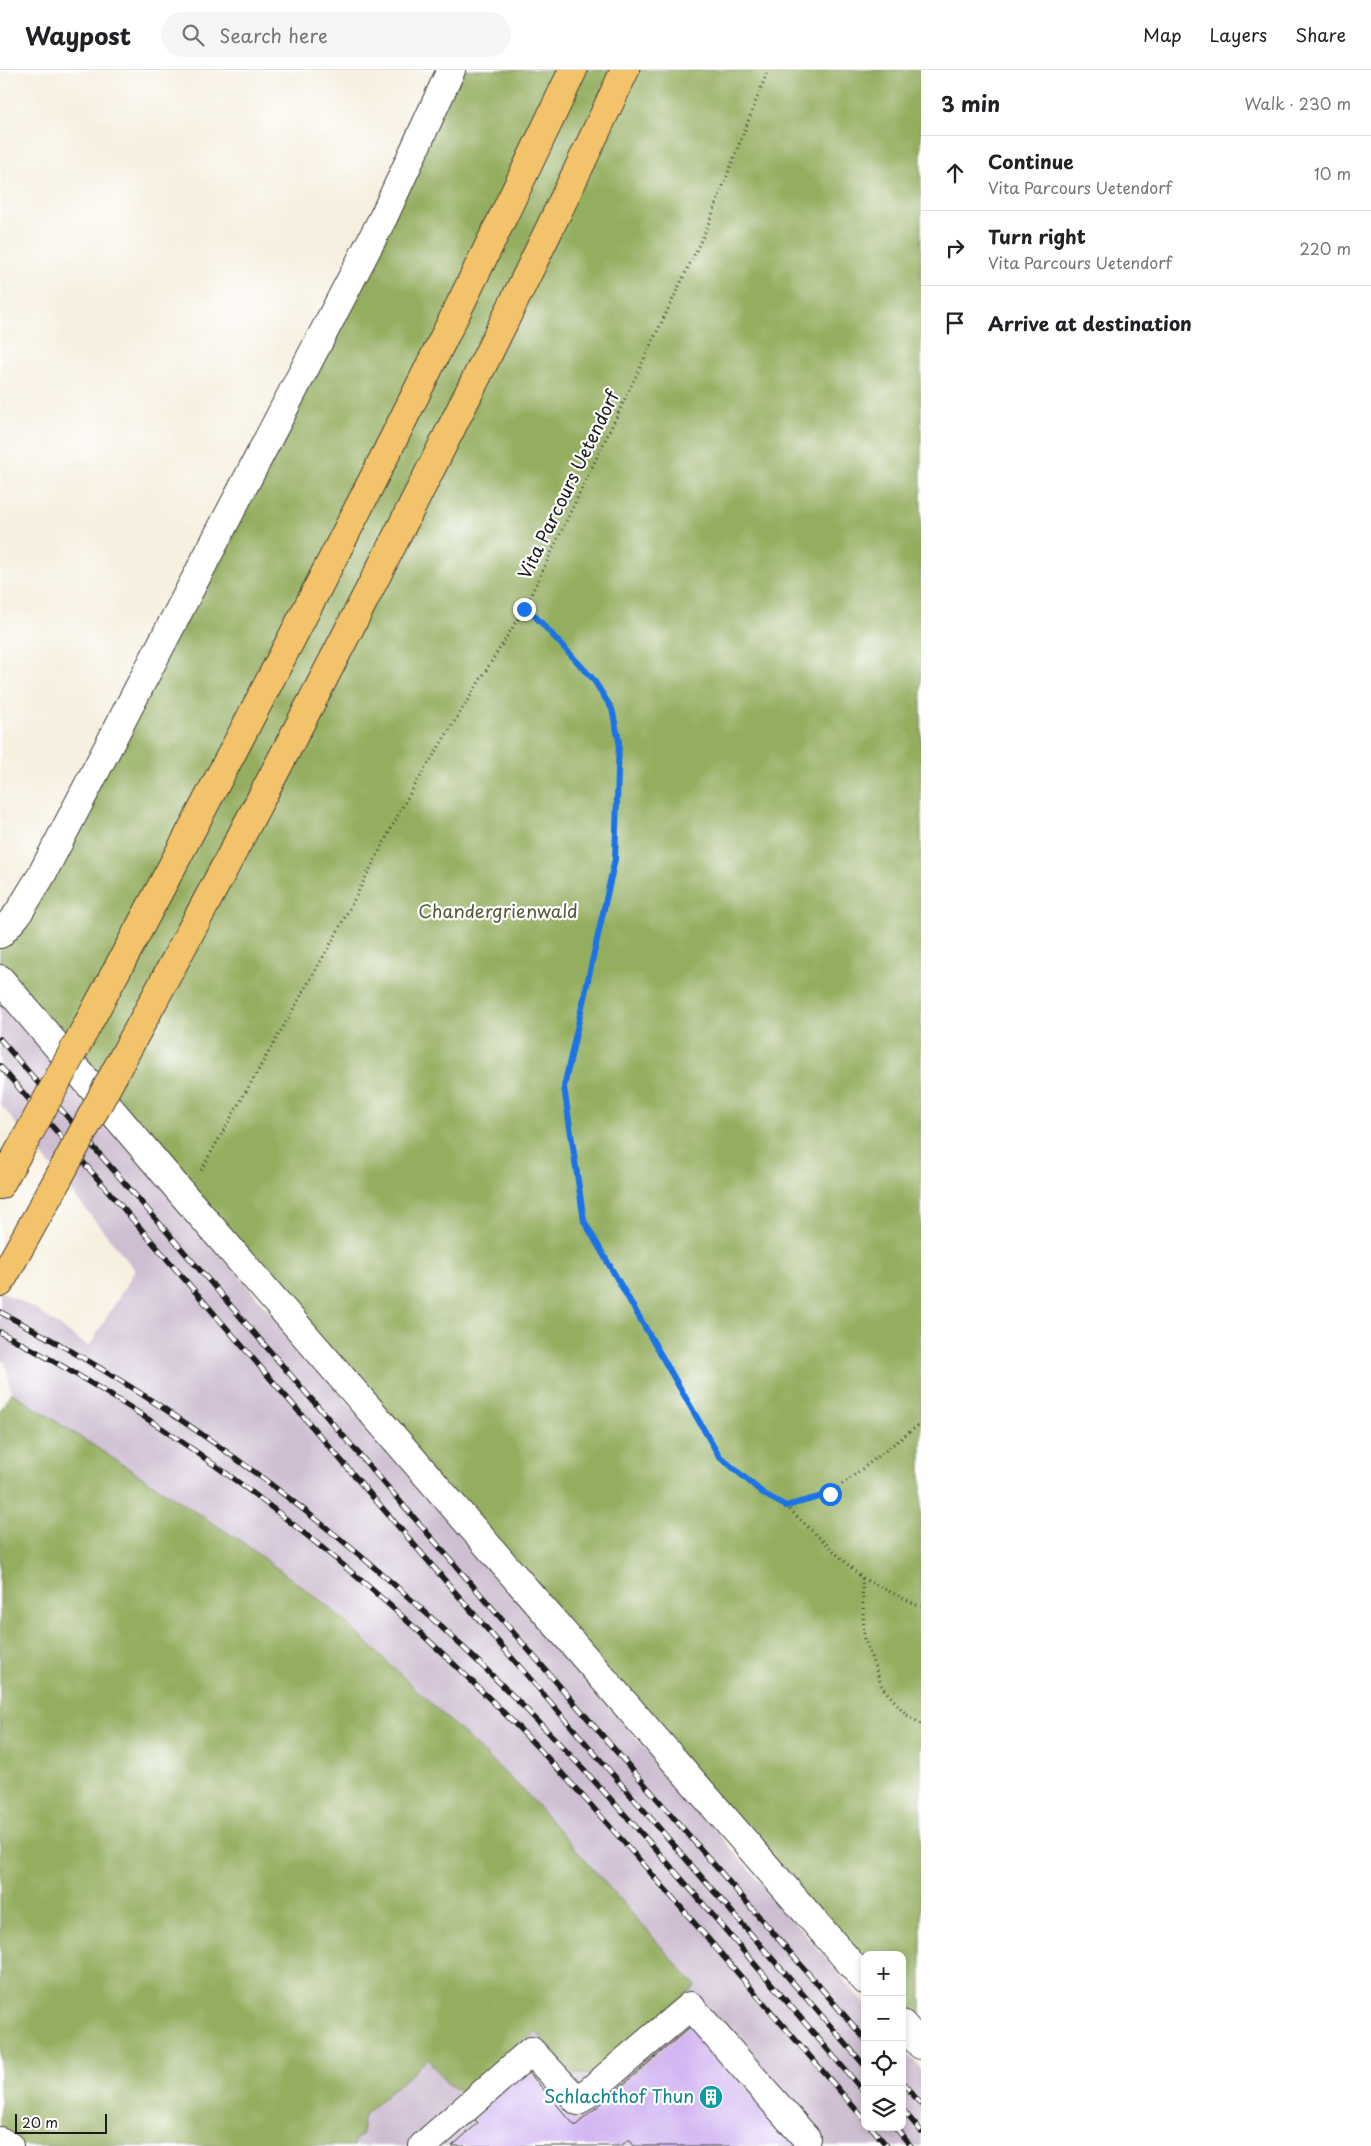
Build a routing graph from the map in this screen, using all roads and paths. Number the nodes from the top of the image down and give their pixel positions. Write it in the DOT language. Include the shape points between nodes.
graph roads {
  1 [pos="451,70"];
  2 [pos="573,70"];
  3 [pos="625,70"];
  4 [pos="768,70"];
  5 [pos="524,609"];
  6 [pos="0,934"];
  7 [pos="0,979"];
  8 [pos="0,1185"];
  9 [pos="185,1197"];
  10 [pos="0,1283"];
  11 [pos="921,1423"];
  12 [pos="786,1506"];
  13 [pos="862,1578"];
  14 [pos="921,1607"];
  15 [pos="921,1724"];
  16 [pos="861,1975"];
  17 [pos="906,2028"];
  18 [pos="921,2045"];
  19 [pos="806,2138"];
  20 [pos="0,2141"];
  21 [pos="9,2146"];
  22 [pos="422,2146"];
  1 -- 6 [label="street" via="379,224 40,876 17,915"];
  2 -- 8 [label="highway, bridge" via="360,508 244,733"];
  3 -- 10 [label="highway, bridge" via="560,209 289,749"];
  4 -- 5 [label="path, Vita Parcours Uetendorf" via="706,230"];
  5 -- 9 [label="path" via="406,800 334,938"];
  5 -- 12 [label="path, Vita Parcours Uetendorf" via="534,615 593,679 612,709 619,741 615,859 564,1087 584,1221 719,1456 764,1494"];
  7 -- 9 [label="street"];
  9 -- 16 [label="street"];
  11 -- 12 [label="path" via="830,1494"];
  12 -- 13 [label="path, Vita Parcours Uetendorf"];
  13 -- 14 [label="path, Vita Parcours Uetendorf"];
  13 -- 15 [label="path" via="864,1638 882,1687"];
  17 -- 18 [label="street"];
  19 -- 22 [label="street" via="690,2006 578,2101 531,2051"];
  20 -- 21 [label="street"];
}
